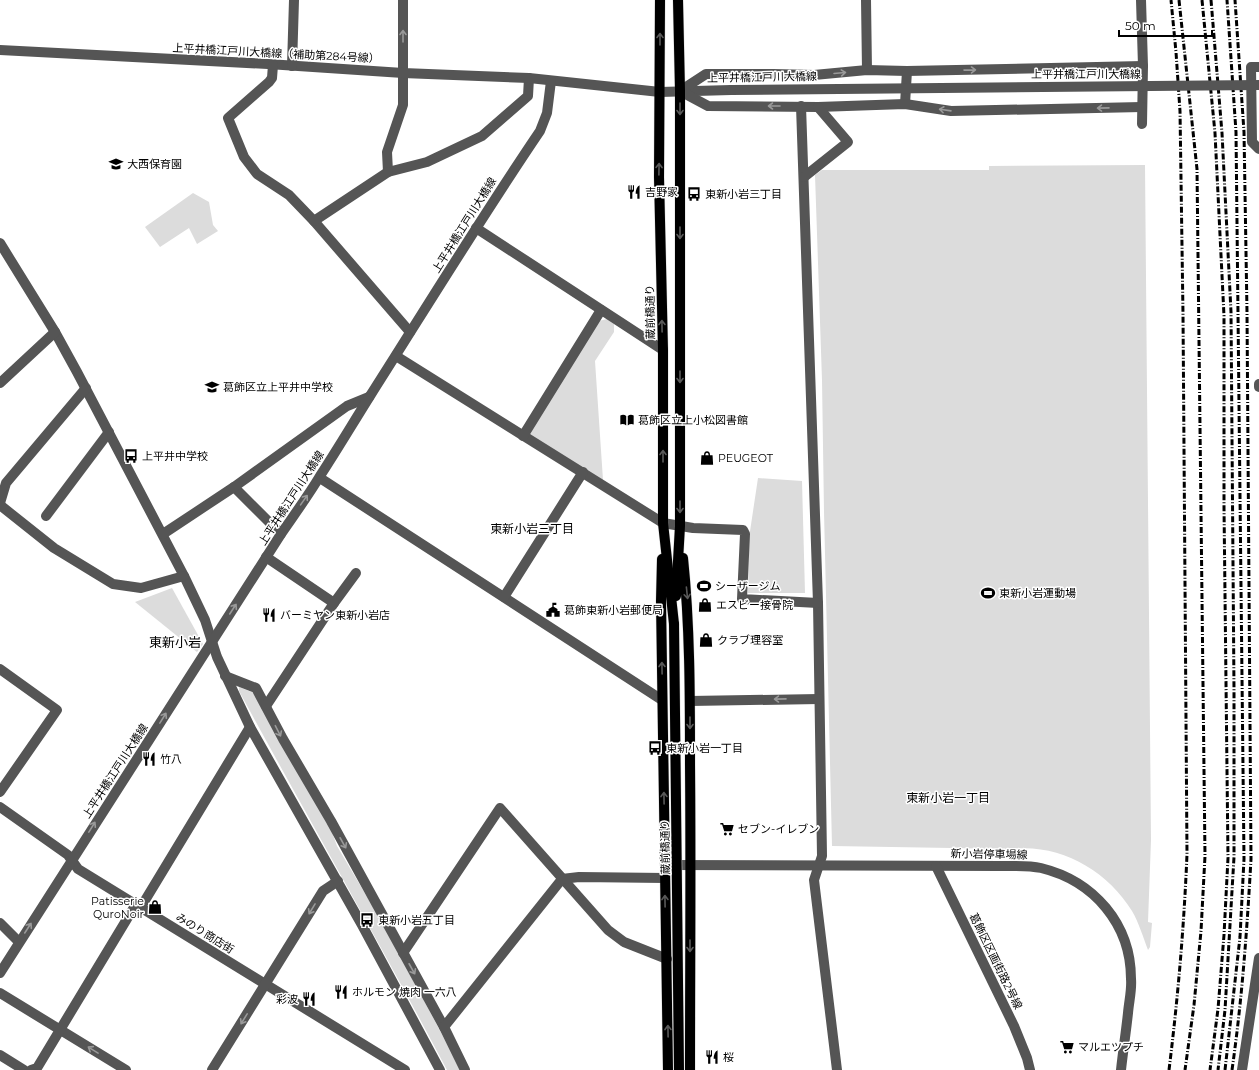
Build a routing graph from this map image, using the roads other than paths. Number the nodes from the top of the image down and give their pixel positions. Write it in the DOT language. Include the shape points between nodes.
graph roads {
  1 [pos="294,0"];
  2 [pos="403,0"];
  3 [pos="660,0"];
  4 [pos="678,0"];
  5 [pos="866,0"];
  6 [pos="1141,0"];
  7 [pos="0,50"];
  8 [pos="273,65"];
  9 [pos="292,66"];
  10 [pos="1143,66"];
  11 [pos="1255,67"];
  12 [pos="867,70"];
  13 [pos="907,71"];
  14 [pos="403,73"];
  15 [pos="529,78"];
  16 [pos="551,81"];
  17 [pos="1259,85"];
  18 [pos="680,91"];
  19 [pos="660,92"];
  20 [pos="905,104"];
  21 [pos="802,106"];
  22 [pos="1255,106"];
  23 [pos="818,107"];
  24 [pos="1142,107"];
  25 [pos="1142,124"];
  26 [pos="1259,149"];
  27 [pos="388,172"];
  28 [pos="804,177"];
  29 [pos="314,221"];
  30 [pos="476,228"];
  31 [pos="0,243"];
  32 [pos="601,310"];
  33 [pos="55,332"];
  34 [pos="410,332"];
  35 [pos="663,350"];
  36 [pos="396,356"];
  37 [pos="0,383"];
  38 [pos="1259,384"];
  39 [pos="1259,387"];
  40 [pos="86,388"];
  41 [pos="369,397"];
  42 [pos="109,432"];
  43 [pos="523,436"];
  44 [pos="583,472"];
  45 [pos="320,478"];
  46 [pos="3,481"];
  47 [pos="234,487"];
  48 [pos="0,504"];
  49 [pos="46,516"];
  50 [pos="663,523"];
  51 [pos="680,526"];
  52 [pos="163,534"];
  53 [pos="281,534"];
  54 [pos="266,557"];
  55 [pos="356,573"];
  56 [pos="184,576"];
  57 [pos="504,597"];
  58 [pos="334,603"];
  59 [pos="818,603"];
  60 [pos="674,624"];
  61 [pos="211,642"];
  62 [pos="0,669"];
  63 [pos="226,676"];
  64 [pos="819,699"];
  65 [pos="662,700"];
  66 [pos="690,701"];
  67 [pos="266,706"];
  68 [pos="250,727"];
  69 [pos="0,792"];
  70 [pos="0,807"];
  71 [pos="664,828"];
  72 [pos="691,832"];
  73 [pos="72,861"];
  74 [pos="665,865"];
  75 [pos="691,865"];
  76 [pos="819,865"];
  77 [pos="936,866"];
  78 [pos="665,878"];
  79 [pos="562,879"];
  80 [pos="338,880"];
  81 [pos="138,906"];
  82 [pos="0,923"];
  83 [pos="19,942"];
  84 [pos="403,953"];
  85 [pos="1259,958"];
  86 [pos="666,959"];
  87 [pos="0,973"];
  88 [pos="266,984"];
  89 [pos="0,993"];
  90 [pos="444,1027"];
  91 [pos="60,1030"];
  92 [pos="0,1055"];
  93 [pos="24,1070"];
  94 [pos="31,1070"];
  95 [pos="126,1070"];
  96 [pos="212,1070"];
  97 [pos="405,1070"];
  98 [pos="440,1070"];
  99 [pos="465,1070"];
  100 [pos="668,1070"];
  101 [pos="679,1070"];
  102 [pos="690,1070"];
  103 [pos="837,1070"];
  104 [pos="1030,1070"];
  105 [pos="1121,1070"];
  106 [pos="1242,1070"];
  1 -- 9 [label="street"];
  14 -- 2 [label="street, one-way"];
  19 -- 3 [label="main road, 蔵前橋通り, one-way"];
  4 -- 18 [label="main road, 蔵前橋通り"];
  5 -- 12 [label="street"];
  6 -- 10 [label="street"];
  7 -- 8 [label="street, 上平井橋江戸川大橋線（補助第284号線）"];
  8 -- 9 [label="street, 上平井橋江戸川大橋線（補助第284号線）"];
  8 -- 29 [label="street" via="272,78 269,82 228,118 244,157 257,174 289,194"];
  9 -- 14 [label="street, 上平井橋江戸川大橋線（補助第284号線）"];
  13 -- 10 [label="street, one-way"];
  10 -- 24 [label="street"];
  11 -- 22 [label="street"];
  12 -- 13 [label="street"];
  18 -- 12 [label="street, one-way" via="706,74 814,75"];
  13 -- 20 [label="street"];
  14 -- 15 [label="street, 上平井橋江戸川大橋線（補助第284号線）"];
  14 -- 27 [label="street" via="403,105 387,152"];
  15 -- 16 [label="street, 上平井橋江戸川大橋線（補助第284号線）"];
  15 -- 27 [label="street" via="528,96 482,136 427,162"];
  16 -- 19 [label="street, 上平井橋江戸川大橋線"];
  16 -- 30 [label="street, 上平井橋江戸川大橋線" via="547,113 540,131"];
  17 -- 18 [label="street, 上平井橋江戸川大橋線, bridge"];
  18 -- 19 [label="street, 上平井橋江戸川大橋線"];
  21 -- 18 [label="street, one-way" via="708,106"];
  18 -- 51 [label="main road, 蔵前橋通り, one-way"];
  35 -- 19 [label="main road, 蔵前橋通り, one-way"];
  20 -- 23 [label="street"];
  24 -- 20 [label="street, one-way" via="951,111"];
  21 -- 23 [label="street"];
  21 -- 28 [label="street"];
  22 -- 26 [label="street" via="1252,142"];
  23 -- 28 [label="street" via="848,142"];
  24 -- 25 [label="street"];
  27 -- 29 [label="street"];
  28 -- 59 [label="street"];
  29 -- 34 [label="street"];
  30 -- 32 [label="street"];
  30 -- 34 [label="street, 上平井橋江戸川大橋線"];
  31 -- 33 [label="street"];
  32 -- 35 [label="street"];
  32 -- 43 [label="street"];
  33 -- 37 [label="street"];
  33 -- 40 [label="street"];
  34 -- 36 [label="street, 上平井橋江戸川大橋線"];
  50 -- 35 [label="main road, 蔵前橋通り, one-way"];
  36 -- 41 [label="street, 上平井橋江戸川大橋線"];
  36 -- 43 [label="street"];
  38 -- 39 [label="street"];
  40 -- 42 [label="street"];
  40 -- 46 [label="street"];
  41 -- 45 [label="street, 上平井橋江戸川大橋線"];
  41 -- 47 [label="street" via="347,406"];
  42 -- 49 [label="street"];
  42 -- 52 [label="street"];
  43 -- 44 [label="street"];
  44 -- 50 [label="street"];
  44 -- 57 [label="street"];
  53 -- 45 [label="street, 上平井橋江戸川大橋線, one-way"];
  45 -- 57 [label="street"];
  46 -- 48 [label="street"];
  47 -- 52 [label="street"];
  47 -- 53 [label="street"];
  48 -- 56 [label="street" via="54,548 113,584 141,588"];
  50 -- 51 [label="street"];
  50 -- 60 [label="main road, 蔵前橋通り"];
  65 -- 50 [label="main road, one-way"];
  51 -- 59 [label="street" via="743,530 745,534 742,599"];
  51 -- 60 [label="main road, 蔵前橋通り"];
  51 -- 66 [label="main road, one-way" via="687,600"];
  52 -- 56 [label="street"];
  53 -- 54 [label="street, 上平井橋江戸川大橋線"];
  54 -- 58 [label="street"];
  61 -- 54 [label="street, 上平井橋江戸川大橋線, one-way"];
  55 -- 58 [label="street"];
  56 -- 61 [label="street" via="205,620"];
  57 -- 65 [label="street"];
  58 -- 67 [label="street"];
  59 -- 64 [label="street"];
  60 -- 101 [label="main road, 蔵前橋通り, bridge"];
  61 -- 63 [label="street"];
  73 -- 61 [label="street, 上平井橋江戸川大橋線, one-way"];
  62 -- 69 [label="street" via="57,710"];
  63 -- 67 [label="street" via="256,688"];
  63 -- 68 [label="street"];
  64 -- 66 [label="street, one-way"];
  64 -- 76 [label="street" via="822,856"];
  71 -- 65 [label="main road, one-way"];
  66 -- 72 [label="main road, one-way"];
  67 -- 84 [label="street, one-way"];
  68 -- 80 [label="street"];
  68 -- 81 [label="street"];
  70 -- 73 [label="street, みのり商店街" via="68,855"];
  71 -- 72 [label="main road" via="669,835 677,839"];
  71 -- 74 [label="main road"];
  72 -- 75 [label="main road"];
  73 -- 81 [label="street, みのり商店街" via="78,869"];
  83 -- 73 [label="street, 上平井橋江戸川大橋線, one-way"];
  74 -- 75 [label="street, 新小岩停車場線"];
  74 -- 78 [label="main road"];
  75 -- 76 [label="street, 新小岩停車場線"];
  75 -- 102 [label="main road, one-way"];
  76 -- 77 [label="street, 新小岩停車場線"];
  76 -- 103 [label="street" via="814,880"];
  77 -- 104 [label="street, 葛飾区区画街路2号線" via="1014,1026"];
  77 -- 105 [label="street, 新小岩停車場線" via="1039,867 1077,882 1108,908 1125,943 1131,967"];
  78 -- 79 [label="street"];
  86 -- 78 [label="main road, one-way"];
  79 -- 84 [label="street" via="500,808"];
  79 -- 86 [label="street" via="616,937"];
  79 -- 90 [label="street"];
  80 -- 88 [label="street, one-way" via="322,891"];
  80 -- 98 [label="street"];
  81 -- 88 [label="street, みのり商店街"];
  81 -- 91 [label="street"];
  82 -- 83 [label="street"];
  83 -- 87 [label="street, 上平井橋江戸川大橋線"];
  84 -- 90 [label="street, one-way"];
  85 -- 106 [label="street"];
  100 -- 86 [label="main road, one-way"];
  88 -- 96 [label="street, one-way"];
  88 -- 97 [label="street, みのり商店街"];
  89 -- 91 [label="street"];
  90 -- 99 [label="street"];
  91 -- 94 [label="street" via="37,1068"];
  95 -- 91 [label="street, one-way"];
  92 -- 93 [label="street"];
}
